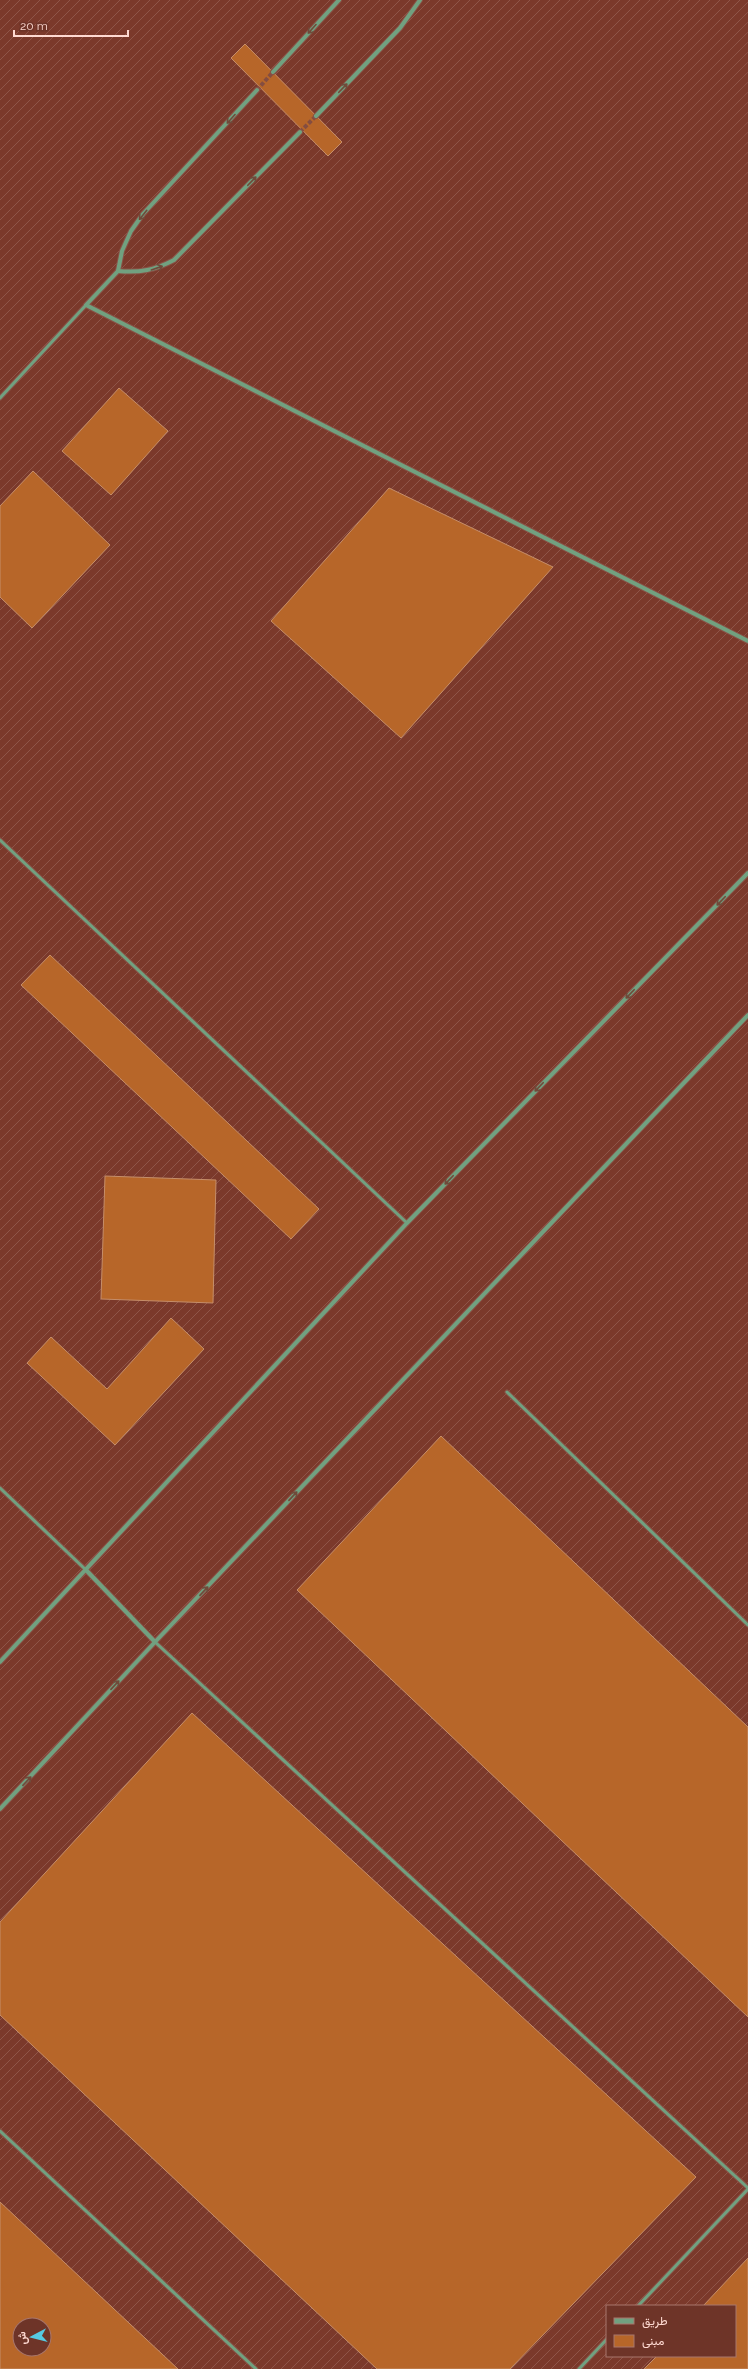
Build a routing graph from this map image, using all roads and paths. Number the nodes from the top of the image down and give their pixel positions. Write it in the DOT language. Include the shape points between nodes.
graph roads {
  1 [pos="339,0"];
  2 [pos="420,0"];
  3 [pos="273,72"];
  4 [pos="257,90"];
  5 [pos="316,116"];
  6 [pos="300,132"];
  7 [pos="118,272"];
  8 [pos="86,305"];
  9 [pos="0,398"];
  10 [pos="748,641"];
  11 [pos="0,840"];
  12 [pos="748,873"];
  13 [pos="748,1015"];
  14 [pos="407,1223"];
  15 [pos="507,1392"];
  16 [pos="0,1488"];
  17 [pos="86,1570"];
  18 [pos="748,1625"];
  19 [pos="156,1642"];
  20 [pos="0,1662"];
  21 [pos="0,1809"];
  22 [pos="0,2131"];
  23 [pos="748,2189"];
  24 [pos="639,2305"];
  25 [pos="606,2340"];
  26 [pos="256,2369"];
  27 [pos="579,2369"];
  1 -- 3 [label="street, one-way"];
  5 -- 2 [label="street, one-way" via="400,28"];
  4 -- 7 [label="street, one-way" via="143,214 131,231 122,251"];
  7 -- 6 [label="street, one-way" via="138,273 157,269 174,260"];
  7 -- 8 [label="street"];
  8 -- 9 [label="lane"];
  8 -- 10 [label="street"];
  11 -- 14 [label="lane"];
  12 -- 14 [label="street, one-way"];
  19 -- 13 [label="street, one-way"];
  14 -- 17 [label="street"];
  15 -- 18 [label="lane"];
  16 -- 17 [label="lane"];
  17 -- 19 [label="street"];
  17 -- 20 [label="street"];
  21 -- 19 [label="street, one-way"];
  19 -- 23 [label="lane"];
  22 -- 26 [label="lane"];
  23 -- 24 [label="lane"];
  25 -- 27 [label="lane"];
}
